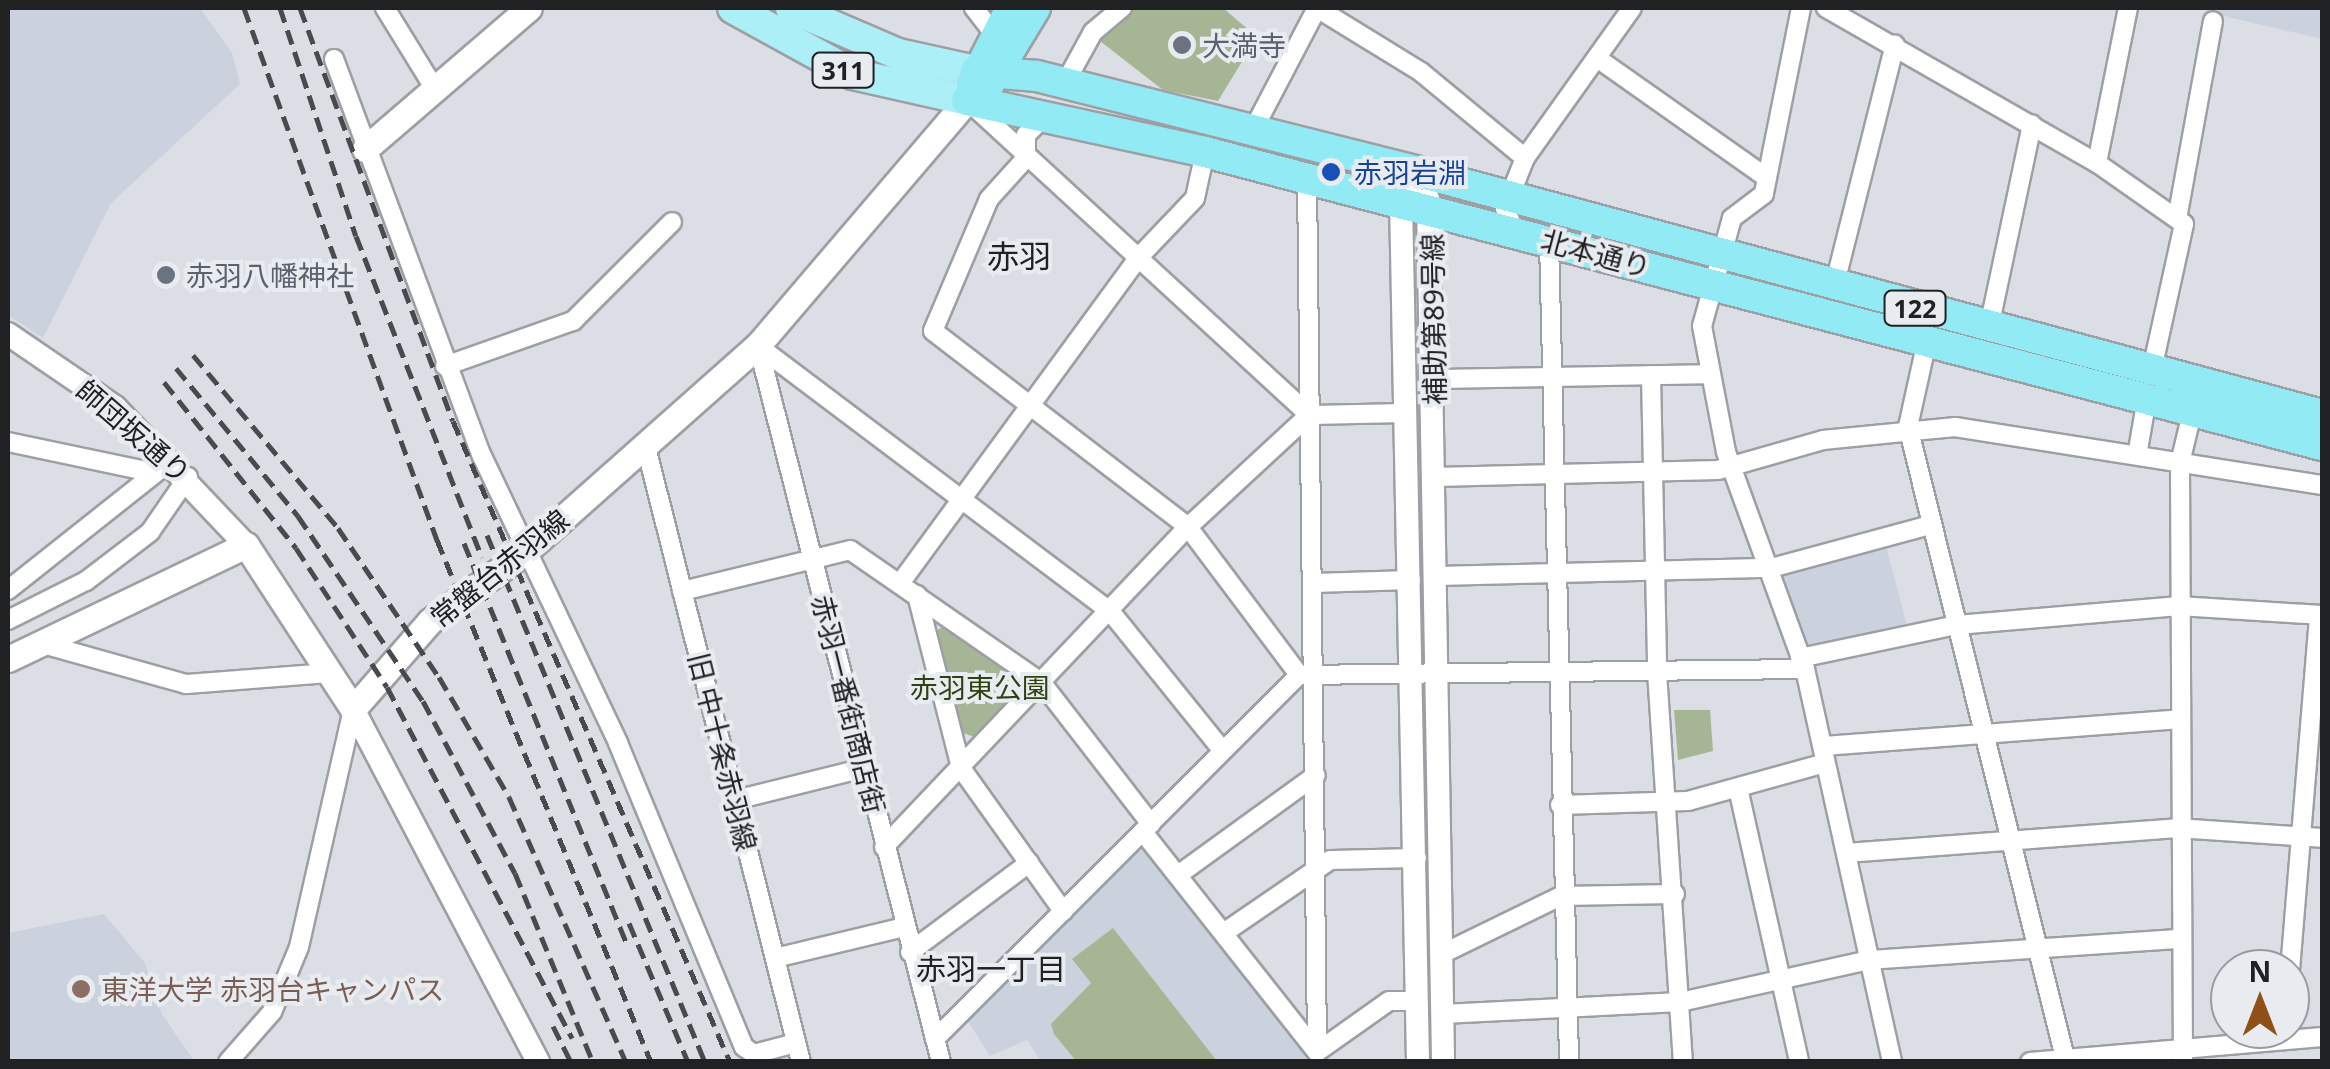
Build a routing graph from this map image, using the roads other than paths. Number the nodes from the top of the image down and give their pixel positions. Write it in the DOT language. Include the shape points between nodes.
graph roads {
  1 [pos="385,8"];
  2 [pos="530,8"];
  3 [pos="733,8"];
  4 [pos="792,8"];
  5 [pos="974,8"];
  6 [pos="1011,8"];
  7 [pos="1035,8"];
  8 [pos="1122,8"];
  9 [pos="1317,8"];
  10 [pos="1632,8"];
  11 [pos="1801,8"];
  12 [pos="1826,8"];
  13 [pos="2128,8"];
  14 [pos="838,18"];
  15 [pos="2213,20"];
  16 [pos="996,37"];
  17 [pos="1895,46"];
  18 [pos="1596,58"];
  19 [pos="334,59"];
  20 [pos="989,72"];
  21 [pos="1065,83"];
  22 [pos="436,91"];
  23 [pos="967,100"];
  24 [pos="1049,114"];
  25 [pos="2032,125"];
  26 [pos="1252,132"];
  27 [pos="365,149"];
  28 [pos="1205,152"];
  29 [pos="1026,158"];
  30 [pos="1525,158"];
  31 [pos="2097,163"];
  32 [pos="1418,172"];
  33 [pos="1307,178"];
  34 [pos="1768,178"];
  35 [pos="1508,196"];
  36 [pos="1400,203"];
  37 [pos="1432,211"];
  38 [pos="2177,219"];
  39 [pos="672,222"];
  40 [pos="1515,232"];
  41 [pos="1549,241"];
  42 [pos="1138,259"];
  43 [pos="1716,271"];
  44 [pos="1834,287"];
  45 [pos="1989,327"];
  46 [pos="8,334"];
  47 [pos="1927,341"];
  48 [pos="758,345"];
  49 [pos="445,366"];
  50 [pos="1710,374"];
  51 [pos="1652,375"];
  52 [pos="1551,377"];
  53 [pos="1434,379"];
  54 [pos="2150,384"];
  55 [pos="1030,402"];
  56 [pos="2193,410"];
  57 [pos="1408,413"];
  58 [pos="1309,415"];
  59 [pos="2322,415"];
  60 [pos="1908,427"];
  61 [pos="8,442"];
  62 [pos="645,443"];
  63 [pos="2322,445"];
  64 [pos="2138,450"];
  65 [pos="2180,463"];
  66 [pos="1734,467"];
  67 [pos="171,470"];
  68 [pos="1653,472"];
  69 [pos="1552,474"];
  70 [pos="1435,477"];
  71 [pos="2322,485"];
  72 [pos="959,500"];
  73 [pos="1930,525"];
  74 [pos="1188,527"];
  75 [pos="246,545"];
  76 [pos="527,550"];
  77 [pos="814,559"];
  78 [pos="1771,568"];
  79 [pos="1656,571"];
  80 [pos="1553,573"];
  81 [pos="1437,576"];
  82 [pos="1411,580"];
  83 [pos="901,582"];
  84 [pos="1313,583"];
  85 [pos="8,590"];
  86 [pos="682,591"];
  87 [pos="917,594"];
  88 [pos="2179,606"];
  89 [pos="1110,610"];
  90 [pos="2321,615"];
  91 [pos="8,620"];
  92 [pos="1957,625"];
  93 [pos="43,644"];
  94 [pos="8,659"];
  95 [pos="1803,663"];
  96 [pos="1657,672"];
  97 [pos="330,673"];
  98 [pos="1557,675"];
  99 [pos="1438,676"];
  100 [pos="1308,677"];
  101 [pos="1414,678"];
  102 [pos="1042,683"];
  103 [pos="353,709"];
  104 [pos="2178,719"];
  105 [pos="1983,737"];
  106 [pos="1222,750"];
  107 [pos="1824,754"];
  108 [pos="864,768"];
  109 [pos="961,768"];
  110 [pos="1316,776"];
  111 [pos="1738,788"];
  112 [pos="734,800"];
  113 [pos="1671,802"];
  114 [pos="1560,805"];
  115 [pos="1147,828"];
  116 [pos="2177,828"];
  117 [pos="2302,837"];
  118 [pos="2322,838"];
  119 [pos="2009,842"];
  120 [pos="884,847"];
  121 [pos="1846,853"];
  122 [pos="1417,858"];
  123 [pos="1028,864"];
  124 [pos="1316,866"];
  125 [pos="1178,875"];
  126 [pos="1676,894"];
  127 [pos="1561,896"];
  128 [pos="1064,911"];
  129 [pos="904,927"];
  130 [pos="1225,932"];
  131 [pos="2176,939"];
  132 [pos="2038,948"];
  133 [pos="2292,949"];
  134 [pos="910,952"];
  135 [pos="1444,953"];
  136 [pos="776,958"];
  137 [pos="1869,960"];
  138 [pos="1780,979"];
  139 [pos="1418,1001"];
  140 [pos="1680,1002"];
  141 [pos="1565,1012"];
  142 [pos="1443,1014"];
  143 [pos="935,1039"];
  144 [pos="796,1042"];
  145 [pos="2211,1049"];
  146 [pos="2182,1055"];
  147 [pos="1320,1057"];
  148 [pos="2066,1060"];
  149 [pos="228,1062"];
  150 [pos="538,1062"];
  151 [pos="800,1062"];
  152 [pos="941,1062"];
  153 [pos="1418,1062"];
  154 [pos="1442,1062"];
  155 [pos="1569,1062"];
  156 [pos="1683,1062"];
  157 [pos="1798,1062"];
  158 [pos="1892,1062"];
  159 [pos="2030,1062"];
  1 -- 22 [label="street"];
  2 -- 22 [label="main road"];
  3 -- 23 [label="main road, 311" via="836,67"];
  4 -- 14 [label="main road, 311"];
  5 -- 16 [label="street"];
  6 -- 16 [label="highway"];
  7 -- 20 [label="highway"];
  8 -- 21 [label="street" via="1093,32"];
  9 -- 26 [label="street"];
  9 -- 30 [label="street" via="1421,72"];
  10 -- 18 [label="street"];
  11 -- 34 [label="street"];
  12 -- 17 [label="street"];
  13 -- 31 [label="street"];
  14 -- 20 [label="main road, 311"];
  15 -- 38 [label="street"];
  16 -- 20 [label="highway"];
  17 -- 25 [label="street"];
  17 -- 44 [label="street"];
  18 -- 30 [label="street"];
  18 -- 34 [label="street"];
  19 -- 27 [label="street"];
  20 -- 21 [label="highway, 北本通り / 122"];
  20 -- 23 [label="highway"];
  21 -- 26 [label="highway, 北本通り / 122"];
  22 -- 27 [label="main road"];
  23 -- 24 [label="highway, 北本通り / 122"];
  23 -- 29 [label="street"];
  23 -- 48 [label="main road, 常盤台赤羽線"];
  24 -- 28 [label="highway, 北本通り / 122"];
  24 -- 29 [label="street" via="1026,135"];
  25 -- 31 [label="street"];
  25 -- 45 [label="street"];
  26 -- 32 [label="highway, 北本通り / 122"];
  27 -- 49 [label="street"];
  28 -- 33 [label="highway, 北本通り / 122"];
  28 -- 42 [label="street" via="1195,198"];
  29 -- 42 [label="street"];
  29 -- 55 [label="street" via="989,199 933,331"];
  30 -- 35 [label="street"];
  31 -- 38 [label="street"];
  32 -- 35 [label="highway, 北本通り / 122"];
  32 -- 36 [label="street, 補助第89号線"];
  32 -- 37 [label="street, 補助第89号線"];
  33 -- 36 [label="highway, 北本通り / 122"];
  33 -- 58 [label="street"];
  34 -- 43 [label="street" via="1764,194 1732,218"];
  35 -- 40 [label="street"];
  35 -- 43 [label="highway, 北本通り / 122"];
  36 -- 37 [label="highway, 北本通り / 122"];
  36 -- 57 [label="street, 補助第89号線"];
  37 -- 40 [label="highway, 北本通り / 122"];
  37 -- 53 [label="street, 補助第89号線"];
  38 -- 54 [label="street" via="2184,224"];
  39 -- 49 [label="street" via="573,321"];
  40 -- 41 [label="highway, 北本通り / 122"];
  41 -- 43 [label="highway, 北本通り / 122"];
  41 -- 52 [label="street"];
  42 -- 55 [label="street"];
  42 -- 58 [label="street"];
  43 -- 44 [label="highway, 北本通り / 122"];
  43 -- 47 [label="highway, 北本通り / 122"];
  43 -- 50 [label="street" via="1702,326"];
  44 -- 45 [label="highway, 北本通り / 122"];
  45 -- 54 [label="highway, 北本通り / 122"];
  46 -- 67 [label="street, 師団坂通り" via="114,408"];
  47 -- 54 [label="highway, 北本通り / 122"];
  47 -- 60 [label="street"];
  48 -- 62 [label="main road, 常盤台赤羽線"];
  48 -- 72 [label="street"];
  48 -- 77 [label="street, 赤羽一番街商店街"];
  49 -- 76 [label="street"];
  50 -- 51 [label="street"];
  50 -- 66 [label="street"];
  51 -- 52 [label="street"];
  51 -- 68 [label="street"];
  52 -- 53 [label="street"];
  52 -- 69 [label="street"];
  53 -- 70 [label="street, 補助第89号線"];
  54 -- 56 [label="highway, 北本通り / 122"];
  54 -- 59 [label="highway, 北本通り / 122"];
  54 -- 64 [label="street"];
  55 -- 72 [label="street"];
  55 -- 74 [label="street"];
  56 -- 63 [label="highway, 北本通り / 122"];
  56 -- 65 [label="street"];
  57 -- 58 [label="street"];
  57 -- 82 [label="street, 補助第89号線"];
  58 -- 74 [label="street"];
  58 -- 84 [label="street"];
  60 -- 64 [label="street" via="1975,428 2088,453"];
  60 -- 66 [label="street"];
  60 -- 73 [label="street"];
  61 -- 67 [label="street"];
  62 -- 76 [label="main road, 常盤台赤羽線"];
  62 -- 86 [label="street, 旧 中十条赤羽線"];
  64 -- 65 [label="street"];
  65 -- 71 [label="street"];
  65 -- 88 [label="street"];
  66 -- 68 [label="street"];
  66 -- 78 [label="street"];
  67 -- 75 [label="street, 師団坂通り"];
  67 -- 85 [label="street"];
  67 -- 91 [label="street" via="150,532 86,582"];
  68 -- 69 [label="street"];
  68 -- 79 [label="street"];
  69 -- 70 [label="street"];
  69 -- 80 [label="street"];
  70 -- 81 [label="street, 補助第89号線"];
  72 -- 83 [label="street"];
  72 -- 89 [label="street"];
  73 -- 78 [label="street"];
  73 -- 92 [label="street"];
  74 -- 89 [label="street"];
  74 -- 100 [label="street"];
  75 -- 93 [label="main road"];
  75 -- 97 [label="main road"];
  76 -- 103 [label="main road, 常盤台赤羽線" via="430,621"];
  76 -- 144 [label="street" via="744,1048 754,1054"];
  77 -- 83 [label="street" via="850,550"];
  77 -- 86 [label="street"];
  77 -- 108 [label="street, 赤羽一番街商店街"];
  78 -- 79 [label="street"];
  78 -- 95 [label="street"];
  79 -- 80 [label="street"];
  79 -- 96 [label="street"];
  80 -- 81 [label="street"];
  80 -- 98 [label="street"];
  81 -- 99 [label="street, 補助第89号線"];
  82 -- 84 [label="street"];
  82 -- 101 [label="street, 補助第89号線"];
  83 -- 87 [label="street"];
  84 -- 100 [label="street"];
  86 -- 112 [label="street, 旧 中十条赤羽線"];
  87 -- 102 [label="street"];
  87 -- 109 [label="street"];
  88 -- 90 [label="street"];
  88 -- 92 [label="street"];
  88 -- 104 [label="street"];
  89 -- 102 [label="street"];
  89 -- 106 [label="street"];
  90 -- 117 [label="street"];
  92 -- 95 [label="street"];
  92 -- 105 [label="street"];
  93 -- 94 [label="main road"];
  93 -- 97 [label="street" via="186,684"];
  95 -- 96 [label="street"];
  95 -- 107 [label="street"];
  96 -- 98 [label="street"];
  96 -- 113 [label="street"];
  97 -- 103 [label="main road"];
  98 -- 99 [label="street"];
  98 -- 114 [label="street"];
  99 -- 101 [label="street"];
  99 -- 135 [label="street, 補助第89号線"];
  100 -- 101 [label="street"];
  100 -- 106 [label="street"];
  100 -- 110 [label="street"];
  101 -- 122 [label="street, 補助第89号線"];
  102 -- 109 [label="street"];
  102 -- 115 [label="street"];
  103 -- 149 [label="street" via="300,948 272,1012"];
  103 -- 150 [label="street"];
  104 -- 105 [label="street"];
  104 -- 116 [label="street"];
  105 -- 107 [label="street"];
  105 -- 119 [label="street"];
  106 -- 115 [label="street"];
  107 -- 111 [label="street"];
  107 -- 121 [label="street"];
  108 -- 112 [label="street"];
  108 -- 120 [label="street, 赤羽一番街商店街"];
  109 -- 120 [label="street"];
  109 -- 123 [label="street"];
  110 -- 124 [label="street"];
  110 -- 125 [label="street"];
  111 -- 113 [label="street"];
  111 -- 138 [label="street"];
  112 -- 136 [label="street, 旧 中十条赤羽線"];
  113 -- 114 [label="street"];
  113 -- 126 [label="street"];
  114 -- 127 [label="street"];
  115 -- 125 [label="street"];
  115 -- 128 [label="street"];
  116 -- 117 [label="street"];
  116 -- 119 [label="street"];
  116 -- 131 [label="street"];
  117 -- 118 [label="street"];
  117 -- 133 [label="street"];
  119 -- 121 [label="street"];
  119 -- 132 [label="street"];
  120 -- 129 [label="street, 赤羽一番街商店街"];
  121 -- 137 [label="street"];
  122 -- 124 [label="street"];
  122 -- 139 [label="street, 補助第89号線"];
  123 -- 128 [label="street"];
  123 -- 134 [label="street"];
  124 -- 130 [label="street"];
  124 -- 147 [label="street"];
  125 -- 130 [label="street"];
  126 -- 127 [label="street"];
  126 -- 140 [label="street"];
  127 -- 135 [label="street"];
  127 -- 141 [label="street"];
  128 -- 143 [label="street"];
  129 -- 134 [label="street, 赤羽一番街商店街"];
  129 -- 136 [label="street"];
  130 -- 147 [label="street"];
  131 -- 132 [label="street"];
  131 -- 146 [label="street"];
  132 -- 137 [label="street"];
  132 -- 148 [label="street"];
  134 -- 143 [label="street, 赤羽一番街商店街"];
  135 -- 142 [label="street, 補助第89号線"];
  136 -- 144 [label="street, 旧 中十条赤羽線"];
  137 -- 138 [label="street"];
  137 -- 158 [label="street"];
  138 -- 140 [label="street"];
  138 -- 157 [label="street"];
  139 -- 147 [label="street" via="1389,1001"];
  139 -- 153 [label="street, 補助第89号線"];
  140 -- 141 [label="street"];
  140 -- 156 [label="street"];
  141 -- 142 [label="street"];
  141 -- 155 [label="street"];
  142 -- 154 [label="street, 補助第89号線"];
  143 -- 152 [label="street, 赤羽一番街商店街"];
  144 -- 151 [label="street, 旧 中十条赤羽線"];
  145 -- 146 [label="street"];
  146 -- 148 [label="street"];
  148 -- 159 [label="street"];
}
